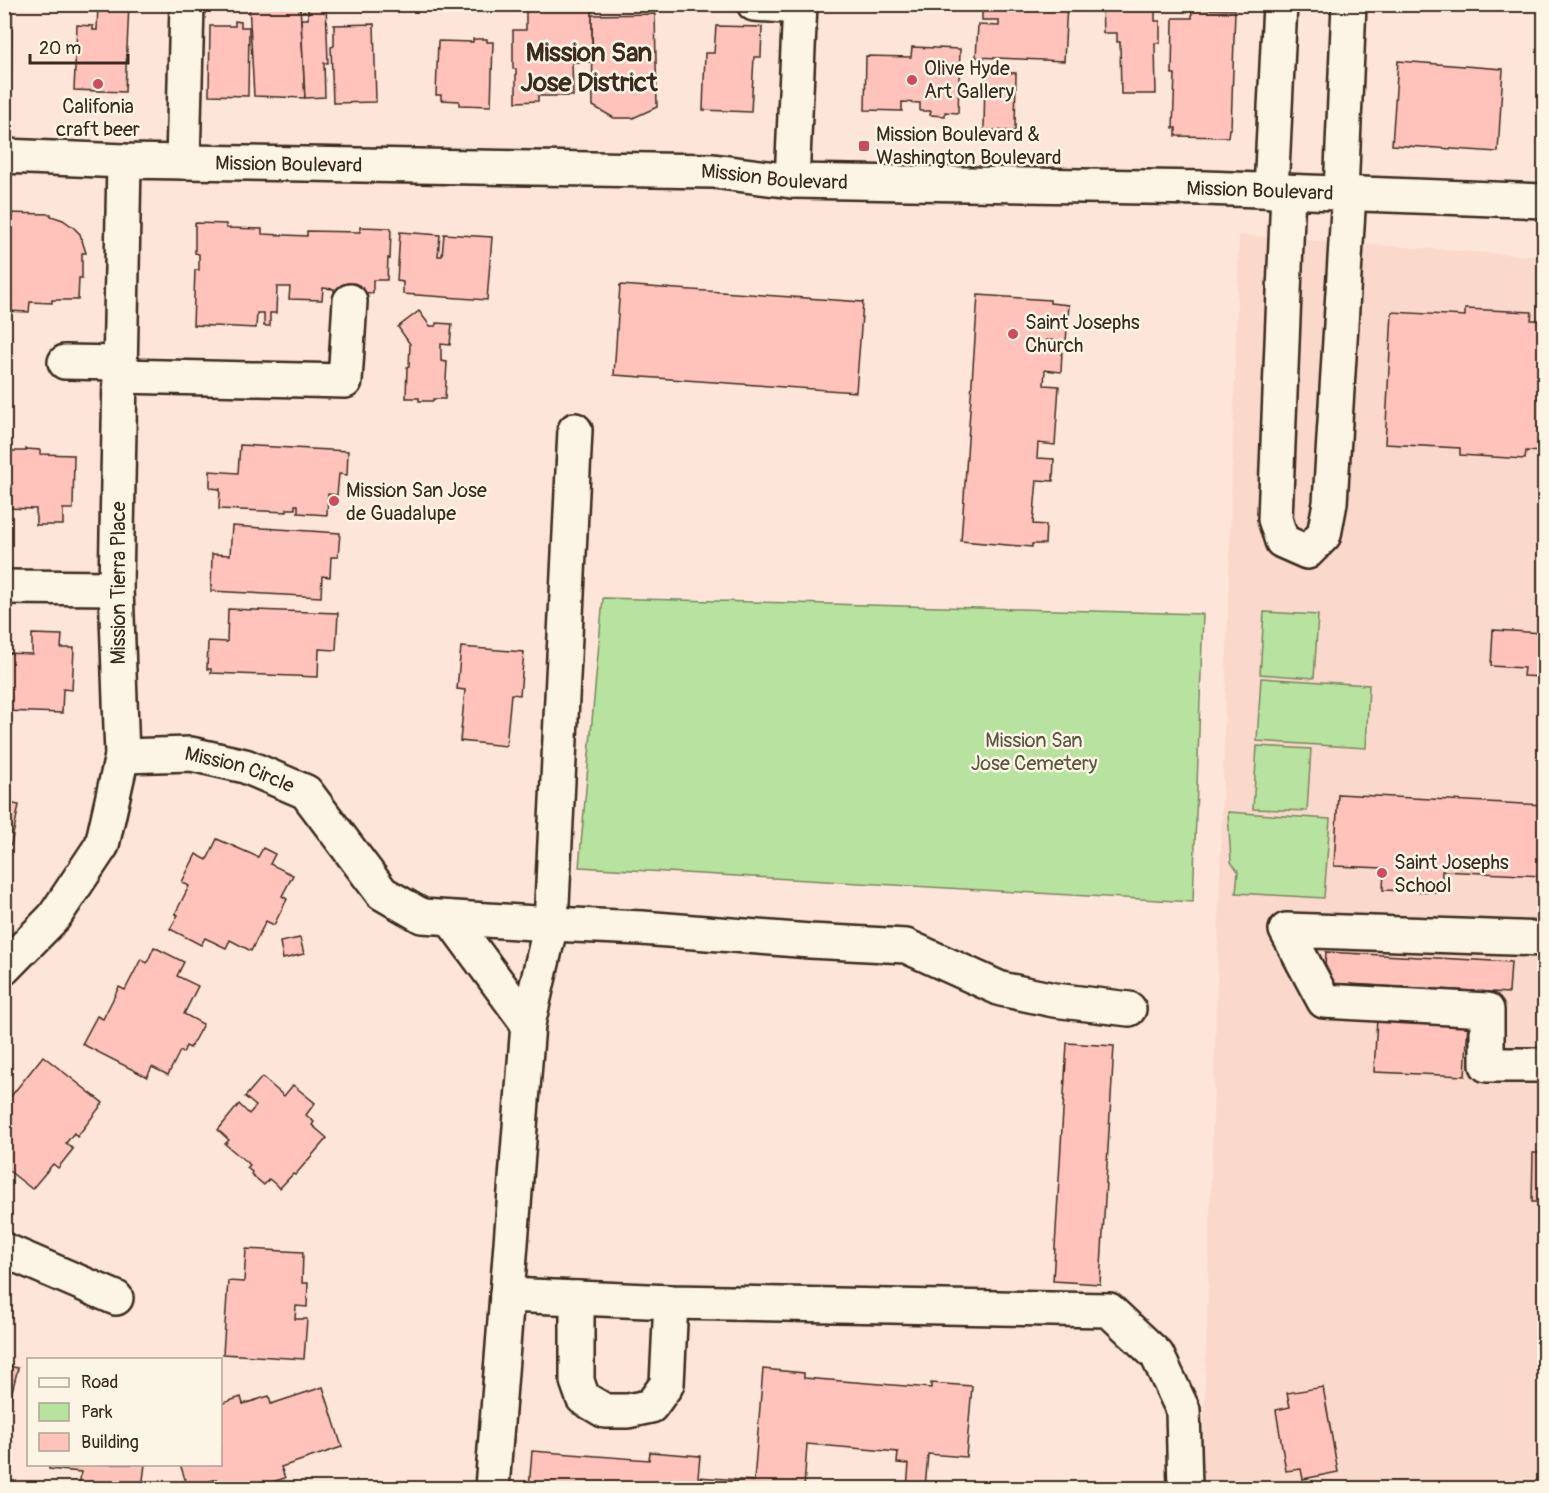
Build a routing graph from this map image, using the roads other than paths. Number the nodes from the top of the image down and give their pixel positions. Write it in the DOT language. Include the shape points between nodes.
graph roads {
  1 [pos="187,4"];
  2 [pos="754,4"];
  3 [pos="1280,4"];
  4 [pos="1350,4"];
  5 [pos="800,6"];
  6 [pos="4,156"];
  7 [pos="124,161"];
  8 [pos="183,162"];
  9 [pos="792,181"];
  10 [pos="1280,191"];
  11 [pos="1345,193"];
  12 [pos="1545,201"];
  13 [pos="350,301"];
  14 [pos="65,362"];
  15 [pos="120,370"];
  16 [pos="575,430"];
  17 [pos="4,586"];
  18 [pos="116,588"];
  19 [pos="122,756"];
  20 [pos="450,918"];
  21 [pos="550,924"];
  22 [pos="1545,939"];
  23 [pos="4,968"];
  24 [pos="1129,1009"];
  25 [pos="528,1024"];
  26 [pos="1545,1065"];
  27 [pos="4,1250"];
  28 [pos="507,1295"];
  29 [pos="116,1298"];
  30 [pos="577,1298"];
  31 [pos="671,1302"];
  32 [pos="492,1488"];
  33 [pos="1185,1488"];
  1 -- 8 [label="street"];
  2 -- 5 [label="street"];
  3 -- 10 [label="street"];
  4 -- 11 [label="street"];
  5 -- 9 [label="street"];
  6 -- 7 [label="street, Mission Boulevard"];
  7 -- 8 [label="street, Mission Boulevard"];
  7 -- 15 [label="street, Mission Tierra Place"];
  8 -- 9 [label="street, Mission Boulevard" via="713,171"];
  9 -- 10 [label="street, Mission Boulevard"];
  10 -- 11 [label="street, Mission Boulevard"];
  10 -- 11 [label="street" via="1275,519 1282,541 1306,552 1324,535 1330,503"];
  11 -- 12 [label="street, Mission Boulevard"];
  13 -- 15 [label="street" via="345,381"];
  14 -- 15 [label="street"];
  15 -- 18 [label="street, Mission Tierra Place"];
  16 -- 21 [label="street"];
  17 -- 18 [label="street"];
  18 -- 19 [label="street, Mission Tierra Place"];
  19 -- 20 [label="street, Mission Circle" via="191,753 245,766 306,792 382,893 422,916"];
  19 -- 23 [label="street, Mission Tierra Place" via="102,845 54,917"];
  20 -- 21 [label="street, Mission Circle"];
  20 -- 25 [label="street"];
  21 -- 24 [label="street, Mission Circle" via="906,946 1001,989"];
  21 -- 25 [label="street"];
  22 -- 26 [label="street" via="1286,930 1324,1001 1487,1010 1486,1065"];
  25 -- 28 [label="street"];
  27 -- 29 [label="street"];
  28 -- 30 [label="street"];
  28 -- 32 [label="street"];
  30 -- 31 [label="street"];
  30 -- 31 [label="street" via="577,1381 583,1398 605,1411 651,1406 668,1384"];
  31 -- 33 [label="street" via="1109,1310 1157,1355 1183,1410"];
}
